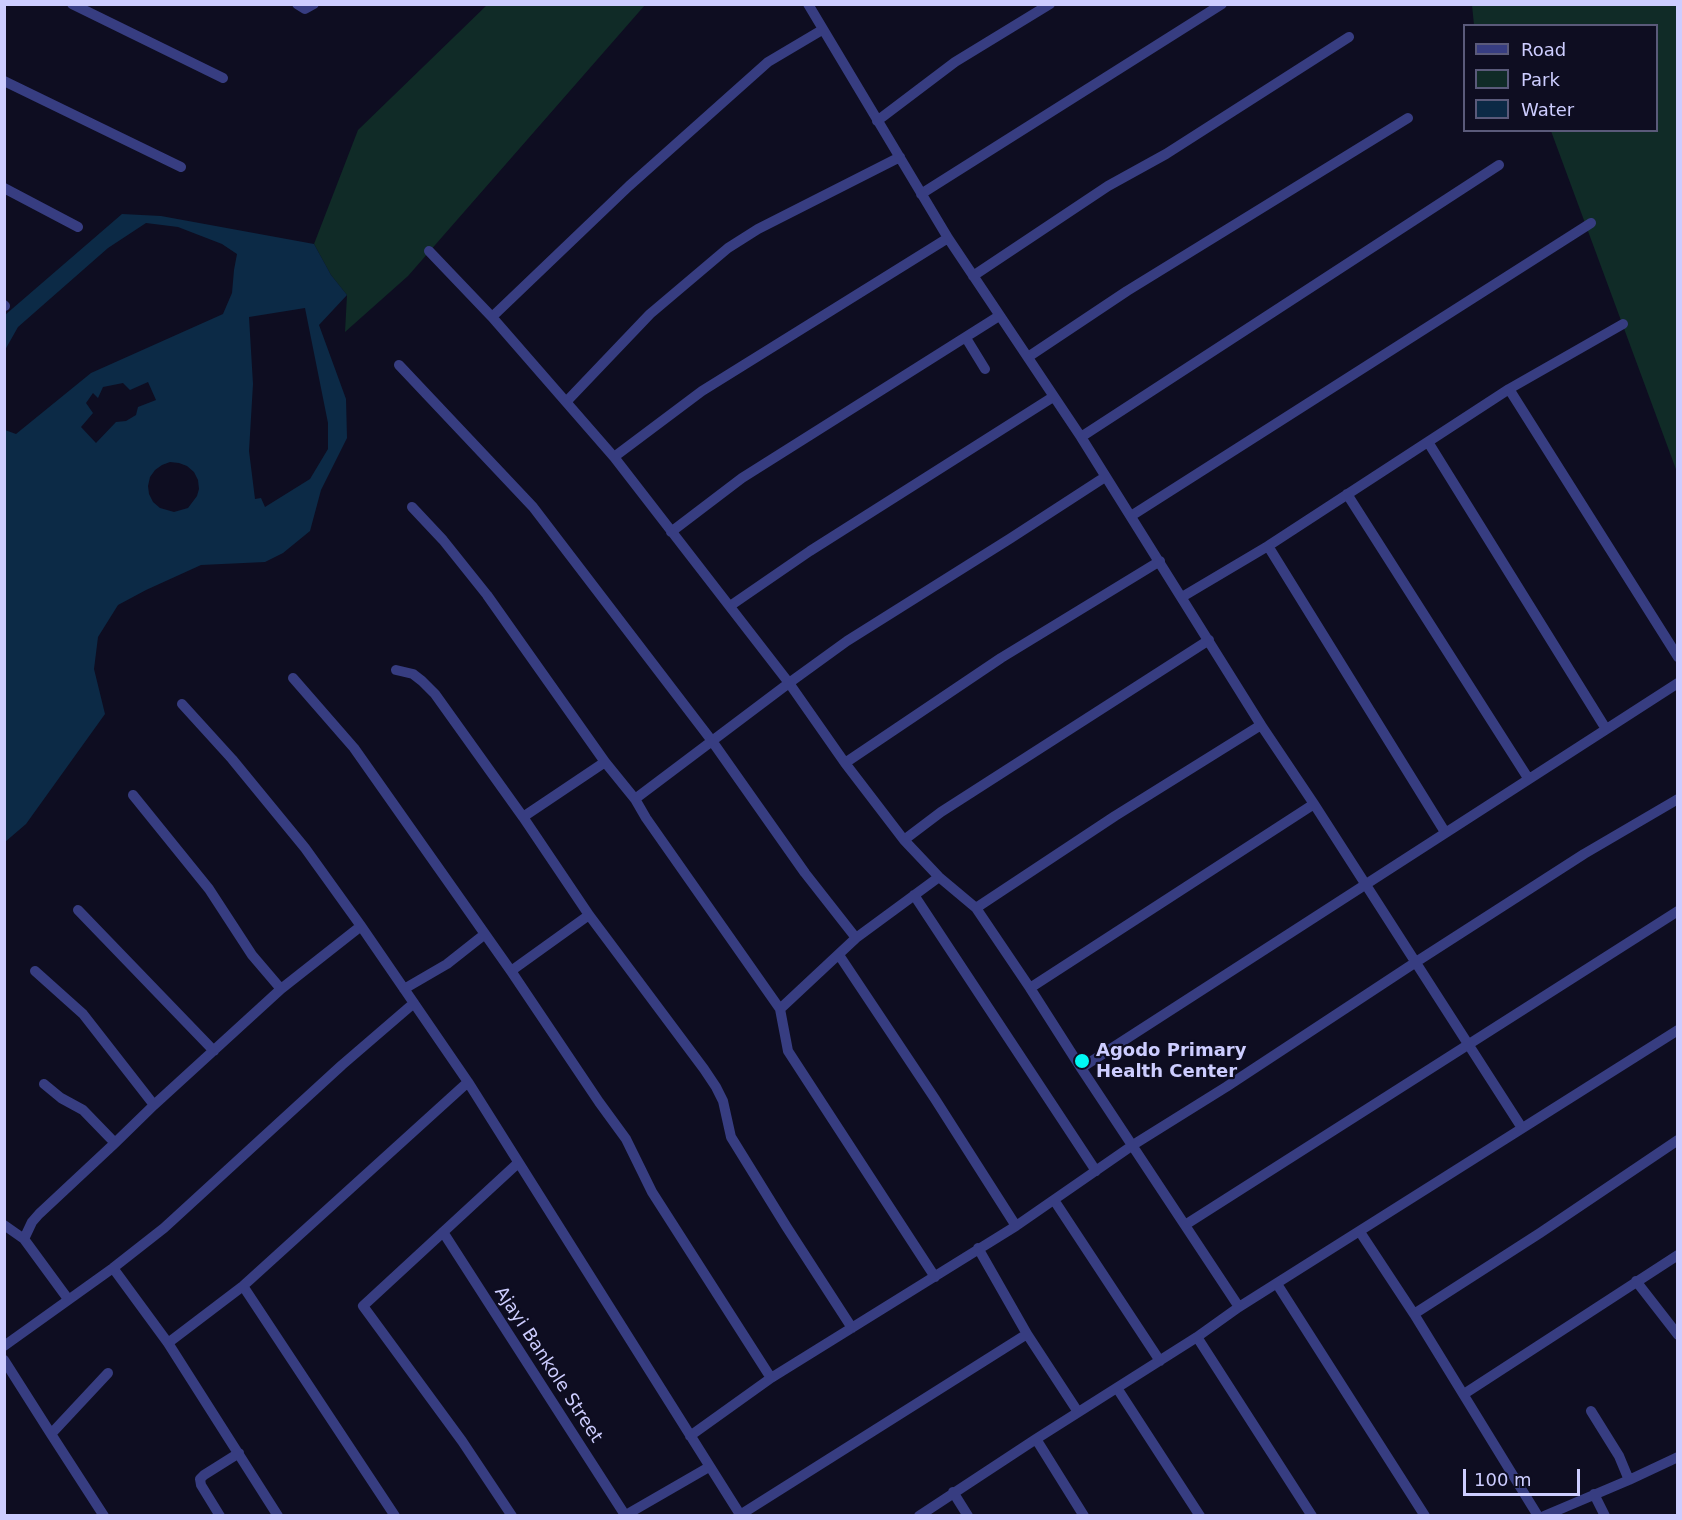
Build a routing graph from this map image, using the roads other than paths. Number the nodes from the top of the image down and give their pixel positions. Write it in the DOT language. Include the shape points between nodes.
graph roads {
  1 [pos="72,4"];
  2 [pos="297,4"];
  3 [pos="314,4"];
  4 [pos="1050,4"];
  5 [pos="1222,4"];
  6 [pos="813,6"];
  7 [pos="822,30"];
  8 [pos="1349,37"];
  9 [pos="223,78"];
  10 [pos="4,81"];
  11 [pos="1408,118"];
  12 [pos="877,121"];
  13 [pos="900,157"];
  14 [pos="1499,165"];
  15 [pos="181,167"];
  16 [pos="4,189"];
  17 [pos="921,194"];
  18 [pos="1592,223"];
  19 [pos="78,227"];
  20 [pos="948,238"];
  21 [pos="429,251"];
  22 [pos="973,276"];
  23 [pos="999,316"];
  24 [pos="492,317"];
  25 [pos="1623,324"];
  26 [pos="966,338"];
  27 [pos="1028,357"];
  28 [pos="399,365"];
  29 [pos="985,369"];
  30 [pos="1509,389"];
  31 [pos="1053,396"];
  32 [pos="567,401"];
  33 [pos="1081,437"];
  34 [pos="1428,442"];
  35 [pos="614,457"];
  36 [pos="1105,477"];
  37 [pos="1347,494"];
  38 [pos="412,507"];
  39 [pos="1131,516"];
  40 [pos="671,532"];
  41 [pos="1268,546"];
  42 [pos="1160,561"];
  43 [pos="1182,597"];
  44 [pos="730,606"];
  45 [pos="1209,640"];
  46 [pos="1677,657"];
  47 [pos="396,670"];
  48 [pos="293,678"];
  49 [pos="789,683"];
  50 [pos="1677,683"];
  51 [pos="182,704"];
  52 [pos="1262,725"];
  53 [pos="1606,729"];
  54 [pos="712,741"];
  55 [pos="606,762"];
  56 [pos="845,763"];
  57 [pos="1528,778"];
  58 [pos="133,795"];
  59 [pos="635,799"];
  60 [pos="1677,799"];
  61 [pos="1314,804"];
  62 [pos="523,817"];
  63 [pos="1445,832"];
  64 [pos="904,840"];
  65 [pos="939,877"];
  66 [pos="1365,884"];
  67 [pos="914,894"];
  68 [pos="976,908"];
  69 [pos="78,910"];
  70 [pos="1677,911"];
  71 [pos="590,915"];
  72 [pos="361,926"];
  73 [pos="485,934"];
  74 [pos="856,938"];
  75 [pos="839,956"];
  76 [pos="1416,962"];
  77 [pos="35,971"];
  78 [pos="511,971"];
  79 [pos="1030,988"];
  80 [pos="404,989"];
  81 [pos="281,990"];
  82 [pos="414,1003"];
  83 [pos="780,1009"];
  84 [pos="1677,1030"];
  85 [pos="1468,1044"];
  86 [pos="214,1051"];
  87 [pos="1081,1068"];
  88 [pos="468,1082"];
  89 [pos="44,1084"];
  90 [pos="154,1105"];
  91 [pos="1522,1128"];
  92 [pos="1677,1140"];
  93 [pos="115,1143"];
  94 [pos="1133,1145"];
  95 [pos="518,1163"];
  96 [pos="1096,1171"];
  97 [pos="1054,1200"];
  98 [pos="4,1225"];
  99 [pos="1185,1225"];
  100 [pos="1016,1226"];
  101 [pos="443,1232"];
  102 [pos="1360,1232"];
  103 [pos="24,1239"];
  104 [pos="978,1248"];
  105 [pos="1677,1255"];
  106 [pos="113,1268"];
  107 [pos="935,1277"];
  108 [pos="1636,1281"];
  109 [pos="1277,1284"];
  110 [pos="243,1286"];
  111 [pos="68,1299"];
  112 [pos="1239,1307"];
  113 [pos="1414,1314"];
  114 [pos="852,1328"];
  115 [pos="1027,1334"];
  116 [pos="1677,1335"];
  117 [pos="1197,1337"];
  118 [pos="6,1343"];
  119 [pos="168,1343"];
  120 [pos="4,1360"];
  121 [pos="1160,1361"];
  122 [pos="108,1373"];
  123 [pos="771,1378"];
  124 [pos="1116,1388"];
  125 [pos="1464,1394"];
  126 [pos="1591,1411"];
  127 [pos="1078,1412"];
  128 [pos="51,1434"];
  129 [pos="690,1436"];
  130 [pos="1036,1439"];
  131 [pos="239,1453"];
  132 [pos="1677,1457"];
  133 [pos="709,1467"];
  134 [pos="1629,1480"];
  135 [pos="953,1492"];
  136 [pos="1594,1494"];
  137 [pos="104,1515"];
  138 [pos="220,1515"];
  139 [pos="278,1515"];
  140 [pos="395,1515"];
  141 [pos="512,1515"];
  142 [pos="625,1515"];
  143 [pos="740,1515"];
  144 [pos="919,1515"];
  145 [pos="968,1515"];
  146 [pos="1084,1515"];
  147 [pos="1200,1515"];
  148 [pos="1312,1515"];
  149 [pos="1425,1515"];
  150 [pos="1539,1515"];
  151 [pos="1544,1515"];
  152 [pos="1605,1515"];
  1 -- 9 [label="street"];
  2 -- 3 [label="street" via="305,9"];
  4 -- 12 [label="street" via="955,62"];
  5 -- 17 [label="street"];
  6 -- 7 [label="street"];
  7 -- 12 [label="street"];
  7 -- 24 [label="street" via="768,62 629,186"];
  8 -- 22 [label="street" via="1166,154 1108,186"];
  10 -- 15 [label="street"];
  11 -- 27 [label="street" via="1127,291"];
  12 -- 13 [label="street"];
  13 -- 17 [label="street"];
  13 -- 32 [label="street" via="728,248 650,314"];
  14 -- 33 [label="street"];
  16 -- 19 [label="street"];
  17 -- 20 [label="street"];
  18 -- 39 [label="street"];
  20 -- 22 [label="street"];
  20 -- 35 [label="street" via="702,391"];
  21 -- 24 [label="street"];
  22 -- 23 [label="street"];
  23 -- 26 [label="street"];
  23 -- 27 [label="street"];
  24 -- 32 [label="street"];
  25 -- 30 [label="street"];
  26 -- 29 [label="street"];
  26 -- 40 [label="street" via="742,478"];
  27 -- 31 [label="street"];
  28 -- 54 [label="street" via="533,507"];
  30 -- 34 [label="street"];
  30 -- 46 [label="street"];
  31 -- 33 [label="street"];
  31 -- 44 [label="street"];
  32 -- 35 [label="street"];
  33 -- 36 [label="street"];
  34 -- 37 [label="street"];
  34 -- 53 [label="street"];
  35 -- 40 [label="street"];
  36 -- 39 [label="street"];
  36 -- 49 [label="street" via="847,641"];
  37 -- 41 [label="street"];
  37 -- 57 [label="street"];
  38 -- 55 [label="street" via="488,595"];
  39 -- 42 [label="street"];
  40 -- 44 [label="street"];
  41 -- 43 [label="street"];
  41 -- 63 [label="street"];
  42 -- 43 [label="street"];
  42 -- 56 [label="street" via="1001,658"];
  43 -- 45 [label="street"];
  44 -- 49 [label="street"];
  45 -- 52 [label="street"];
  45 -- 64 [label="street" via="941,812"];
  47 -- 62 [label="street" via="412,674 435,694"];
  48 -- 73 [label="street" via="354,748"];
  49 -- 54 [label="street"];
  49 -- 56 [label="street"];
  50 -- 53 [label="street"];
  51 -- 72 [label="street" via="305,848"];
  52 -- 61 [label="street"];
  52 -- 68 [label="street"];
  53 -- 57 [label="street"];
  54 -- 59 [label="street"];
  54 -- 74 [label="street"];
  55 -- 59 [label="street"];
  55 -- 62 [label="street"];
  56 -- 64 [label="street"];
  57 -- 63 [label="street"];
  58 -- 81 [label="street" via="209,889 252,955"];
  59 -- 83 [label="street"];
  60 -- 76 [label="street"];
  61 -- 66 [label="street"];
  61 -- 79 [label="street"];
  62 -- 71 [label="street"];
  63 -- 66 [label="street"];
  64 -- 65 [label="street"];
  65 -- 67 [label="street"];
  65 -- 68 [label="street"];
  66 -- 76 [label="street"];
  66 -- 87 [label="street"];
  67 -- 74 [label="street"];
  67 -- 96 [label="street"];
  68 -- 79 [label="street"];
  69 -- 86 [label="street"];
  70 -- 85 [label="street"];
  71 -- 78 [label="street"];
  71 -- 114 [label="street" via="716,1087 731,1137"];
  72 -- 80 [label="street"];
  72 -- 81 [label="street"];
  73 -- 78 [label="street"];
  73 -- 80 [label="street" via="447,964"];
  74 -- 75 [label="street"];
  75 -- 83 [label="street"];
  75 -- 100 [label="street"];
  76 -- 85 [label="street"];
  76 -- 94 [label="street"];
  77 -- 90 [label="street" via="87,1019"];
  78 -- 123 [label="street" via="626,1139 652,1192"];
  79 -- 87 [label="street"];
  80 -- 82 [label="street"];
  81 -- 86 [label="street"];
  82 -- 88 [label="street"];
  82 -- 106 [label="street" via="164,1228"];
  83 -- 107 [label="street" via="788,1051"];
  84 -- 91 [label="street"];
  85 -- 91 [label="street"];
  85 -- 99 [label="street"];
  86 -- 90 [label="street"];
  87 -- 94 [label="street"];
  88 -- 95 [label="street"];
  88 -- 110 [label="street"];
  89 -- 93 [label="street" via="83,1110"];
  90 -- 93 [label="street"];
  91 -- 102 [label="street"];
  92 -- 113 [label="street"];
  93 -- 103 [label="street" via="39,1214"];
  94 -- 96 [label="street"];
  94 -- 99 [label="street"];
  95 -- 101 [label="street"];
  95 -- 129 [label="street"];
  96 -- 97 [label="street"];
  97 -- 100 [label="street"];
  97 -- 121 [label="street"];
  98 -- 103 [label="street"];
  99 -- 112 [label="street"];
  100 -- 104 [label="street"];
  101 -- 141 [label="street" via="363,1306"];
  101 -- 142 [label="street, Ajayi Bankole Street"];
  102 -- 109 [label="street"];
  102 -- 113 [label="street"];
  103 -- 111 [label="street"];
  104 -- 107 [label="street"];
  104 -- 115 [label="street"];
  105 -- 108 [label="street"];
  106 -- 111 [label="street"];
  106 -- 119 [label="street"];
  107 -- 114 [label="street"];
  108 -- 116 [label="street"];
  108 -- 125 [label="street"];
  109 -- 112 [label="street"];
  109 -- 149 [label="street"];
  110 -- 119 [label="street"];
  110 -- 140 [label="street"];
  111 -- 118 [label="street"];
  112 -- 117 [label="street"];
  113 -- 125 [label="street"];
  114 -- 123 [label="street"];
  115 -- 127 [label="street"];
  115 -- 143 [label="street"];
  117 -- 121 [label="street"];
  117 -- 148 [label="street"];
  119 -- 131 [label="street"];
  120 -- 128 [label="street"];
  121 -- 124 [label="street"];
  122 -- 128 [label="street"];
  123 -- 129 [label="street"];
  124 -- 127 [label="street"];
  124 -- 147 [label="street"];
  125 -- 150 [label="street"];
  126 -- 134 [label="street"];
  127 -- 130 [label="street"];
  128 -- 137 [label="street"];
  129 -- 133 [label="street"];
  130 -- 135 [label="street"];
  130 -- 146 [label="street"];
  131 -- 138 [label="street" via="200,1479"];
  131 -- 139 [label="street"];
  132 -- 134 [label="street"];
  133 -- 142 [label="street"];
  133 -- 143 [label="street"];
  134 -- 136 [label="street"];
  135 -- 144 [label="street"];
  135 -- 145 [label="street"];
  136 -- 151 [label="street"];
  136 -- 152 [label="street"];
}
